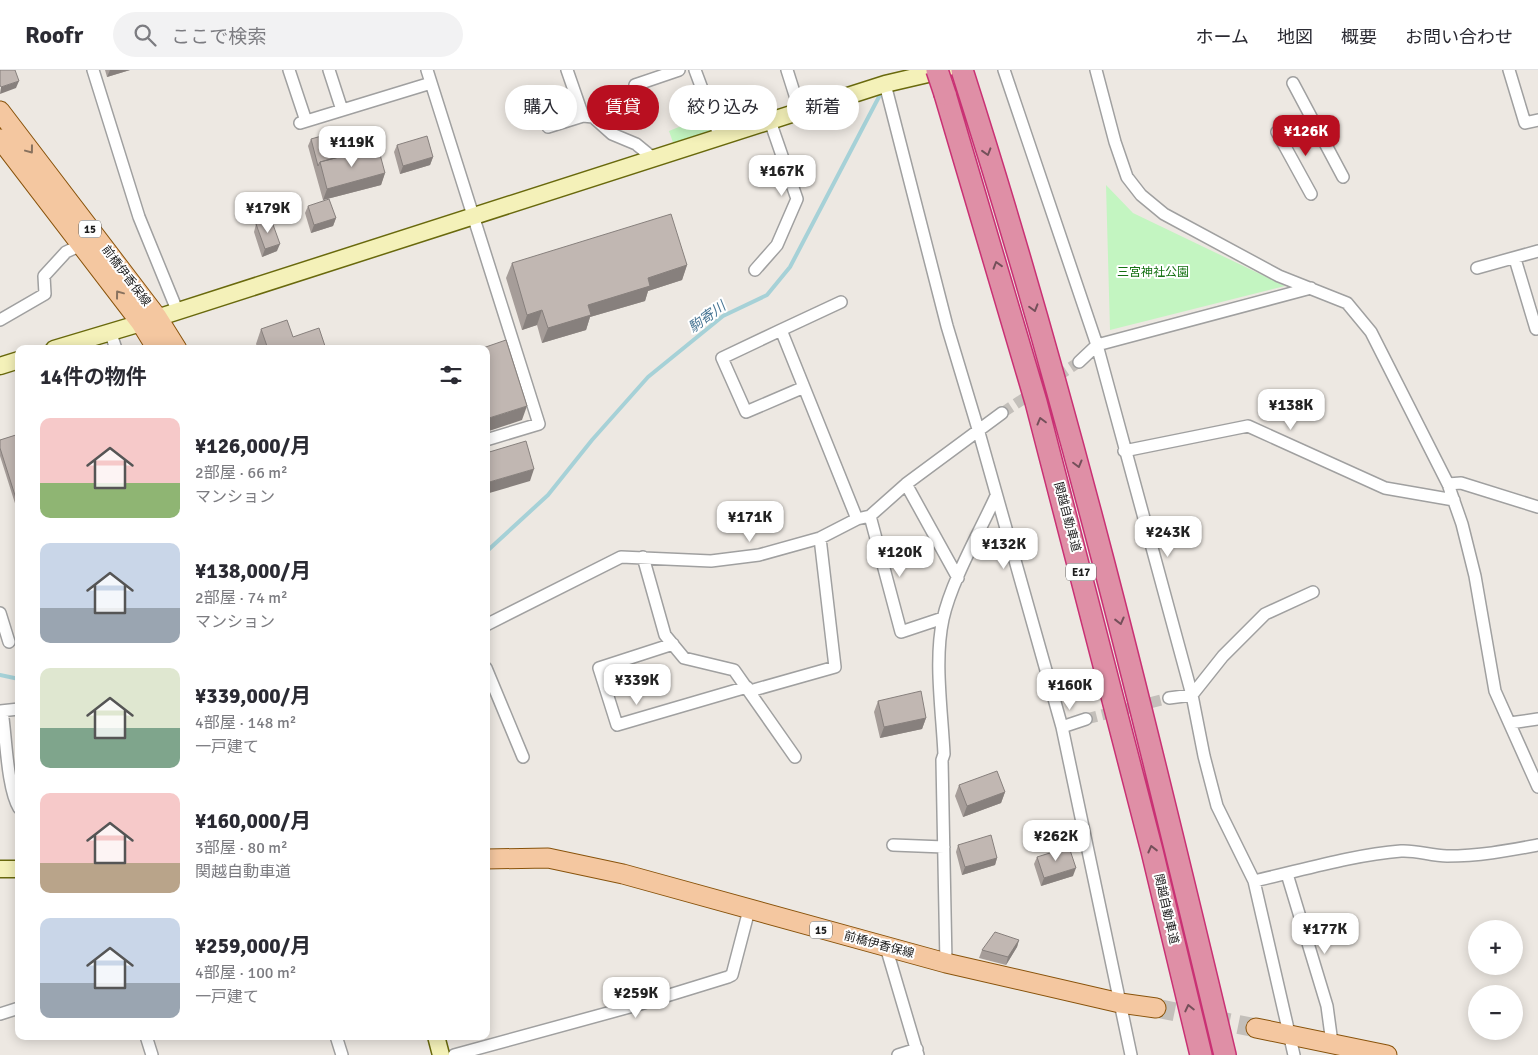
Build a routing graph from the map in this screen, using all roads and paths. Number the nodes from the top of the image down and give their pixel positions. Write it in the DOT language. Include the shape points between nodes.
graph roads {
  1 [pos="93,70"];
  2 [pos="289,70"];
  3 [pos="329,70"];
  4 [pos="427,70"];
  5 [pos="567,70"];
  6 [pos="679,70"];
  7 [pos="695,70"];
  8 [pos="787,70"];
  9 [pos="937,70"];
  10 [pos="945,70"];
  11 [pos="1004,70"];
  12 [pos="1096,70"];
  13 [pos="1509,70"];
  14 [pos="883,77"];
  15 [pos="965,79"];
  16 [pos="431,83"];
  17 [pos="1293,83"];
  18 [pos="635,85"];
  19 [pos="792,85"];
  20 [pos="859,87"];
  21 [pos="342,110"];
  22 [pos="0,111"];
  23 [pos="583,116"];
  24 [pos="577,118"];
  25 [pos="1538,120"];
  26 [pos="742,130"];
  27 [pos="773,130"];
  28 [pos="1277,132"];
  29 [pos="720,137"];
  30 [pos="0,139"];
  31 [pos="653,158"];
  32 [pos="1343,177"];
  33 [pos="1311,194"];
  34 [pos="472,216"];
  35 [pos="81,245"];
  36 [pos="1538,251"];
  37 [pos="1515,259"];
  38 [pos="1477,268"];
  39 [pos="754,270"];
  40 [pos="1311,288"];
  41 [pos="841,302"];
  42 [pos="177,310"];
  43 [pos="0,320"];
  44 [pos="149,320"];
  45 [pos="1536,329"];
  46 [pos="781,330"];
  47 [pos="110,331"];
  48 [pos="66,345"];
  49 [pos="115,345"];
  50 [pos="155,345"];
  51 [pos="173,345"];
  52 [pos="1097,346"];
  53 [pos="15,361"];
  54 [pos="1079,362"];
  55 [pos="0,366"];
  56 [pos="802,388"];
  57 [pos="1002,413"];
  58 [pos="978,429"];
  59 [pos="490,439"];
  60 [pos="1124,450"];
  61 [pos="906,484"];
  62 [pos="1448,484"];
  63 [pos="996,496"];
  64 [pos="1454,500"];
  65 [pos="1538,507"];
  66 [pos="870,516"];
  67 [pos="857,519"];
  68 [pos="820,538"];
  69 [pos="643,557"];
  70 [pos="958,578"];
  71 [pos="1312,592"];
  72 [pos="0,614"];
  73 [pos="943,618"];
  74 [pos="490,623"];
  75 [pos="9,642"];
  76 [pos="673,644"];
  77 [pos="490,678"];
  78 [pos="749,689"];
  79 [pos="1192,695"];
  80 [pos="1169,698"];
  81 [pos="15,709"];
  82 [pos="1,711"];
  83 [pos="1086,719"];
  84 [pos="1538,719"];
  85 [pos="1510,723"];
  86 [pos="1062,727"];
  87 [pos="4,755"];
  88 [pos="523,757"];
  89 [pos="795,757"];
  90 [pos="1538,787"];
  91 [pos="15,793"];
  92 [pos="1538,844"];
  93 [pos="893,845"];
  94 [pos="944,847"];
  95 [pos="490,859"];
  96 [pos="0,869"];
  97 [pos="15,869"];
  98 [pos="1287,874"];
  99 [pos="1254,881"];
  100 [pos="749,910"];
  101 [pos="886,947"];
  102 [pos="946,963"];
  103 [pos="1120,1003"];
  104 [pos="1156,1008"];
  105 [pos="15,1009"];
  106 [pos="0,1014"];
  107 [pos="1256,1028"];
  108 [pos="1289,1035"];
  109 [pos="147,1040"];
  110 [pos="337,1040"];
  111 [pos="437,1040"];
  112 [pos="1332,1043"];
  113 [pos="918,1052"];
  114 [pos="1381,1054"];
  115 [pos="152,1055"];
  116 [pos="342,1055"];
  117 [pos="441,1055"];
  118 [pos="454,1055"];
  119 [pos="898,1055"];
  120 [pos="1131,1055"];
  121 [pos="1201,1055"];
  122 [pos="1225,1055"];
  123 [pos="1294,1055"];
  1 -- 42 [label="street" via="139,217"];
  2 -- 21 [label="street" via="303,122"];
  3 -- 21 [label="street"];
  4 -- 16 [label="street"];
  5 -- 23 [label="street"];
  6 -- 18 [label="street"];
  7 -- 29 [label="street"];
  8 -- 19 [label="street"];
  121 -- 9 [label="highway, 関越自動車道 / E17, one-way, bridge" via="1150,841 1039,412"];
  10 -- 14 [label="street"];
  11 -- 52 [label="street"];
  12 -- 40 [label="street" via="1127,177 1141,195 1164,214 1279,276"];
  13 -- 25 [label="street" via="1525,124"];
  14 -- 20 [label="street"];
  14 -- 58 [label="street" via="947,326"];
  15 -- 122 [label="highway, 関越自動車道 / E17, one-way" via="1058,389 1114,595"];
  16 -- 21 [label="street"];
  16 -- 34 [label="street"];
  17 -- 32 [label="street"];
  22 -- 44 [label="main road, 前橋伊香保線 / 15, one-way"];
  23 -- 24 [label="street"];
  23 -- 31 [label="street" via="592,117 612,134 636,144"];
  26 -- 29 [label="street"];
  27 -- 39 [label="street" via="797,199 777,245"];
  28 -- 33 [label="street"];
  29 -- 31 [label="street"];
  30 -- 35 [label="main road, 前橋伊香保線 / 15"];
  31 -- 34 [label="street"];
  34 -- 42 [label="street"];
  34 -- 59 [label="street" via="539,424"];
  35 -- 43 [label="street" via="66,252 44,276 45,294"];
  44 -- 35 [label="main road, 前橋伊香保線 / 15, one-way"];
  36 -- 37 [label="street"];
  37 -- 38 [label="street"];
  37 -- 45 [label="street"];
  40 -- 52 [label="street"];
  40 -- 62 [label="street" via="1347,303 1371,332"];
  41 -- 46 [label="street"];
  42 -- 44 [label="street"];
  44 -- 47 [label="street"];
  44 -- 50 [label="main road, 前橋伊香保線 / 15"];
  44 -- 51 [label="main road, 前橋伊香保線 / 15"];
  46 -- 56 [label="street"];
  46 -- 56 [label="street" via="722,358 746,412"];
  47 -- 48 [label="street"];
  47 -- 49 [label="street"];
  52 -- 54 [label="street"];
  52 -- 60 [label="street"];
  53 -- 55 [label="street"];
  56 -- 67 [label="street"];
  57 -- 58 [label="street"];
  58 -- 61 [label="street"];
  58 -- 63 [label="street"];
  60 -- 64 [label="street" via="1248,426 1385,488"];
  60 -- 79 [label="street"];
  61 -- 66 [label="street"];
  61 -- 70 [label="street"];
  62 -- 64 [label="street"];
  62 -- 65 [label="street" via="1461,483"];
  63 -- 70 [label="street"];
  63 -- 86 [label="street"];
  64 -- 85 [label="street" via="1475,576 1495,691"];
  66 -- 67 [label="street"];
  66 -- 73 [label="street" via="901,632"];
  67 -- 68 [label="street"];
  68 -- 69 [label="street" via="758,555 711,561"];
  68 -- 78 [label="street" via="835,666"];
  69 -- 74 [label="street" via="622,557"];
  69 -- 76 [label="street" via="665,635"];
  70 -- 73 [label="street"];
  71 -- 79 [label="street" via="1265,614 1223,656"];
  72 -- 75 [label="street"];
  73 -- 94 [label="street" via="939,645"];
  76 -- 78 [label="street" via="684,658 734,670"];
  76 -- 78 [label="street" via="599,668 617,725"];
  77 -- 88 [label="street"];
  78 -- 89 [label="street"];
  79 -- 80 [label="street"];
  79 -- 99 [label="street" via="1217,806"];
  81 -- 82 [label="street"];
  82 -- 87 [label="street"];
  83 -- 86 [label="street"];
  84 -- 85 [label="street"];
  85 -- 90 [label="street"];
  86 -- 103 [label="street"];
  87 -- 91 [label="street"];
  92 -- 98 [label="street" via="1483,856 1444,856 1411,851 1385,853"];
  93 -- 94 [label="street"];
  94 -- 102 [label="street"];
  95 -- 100 [label="main road, 前橋伊香保線 / 15" via="548,858 623,874"];
  96 -- 97 [label="street"];
  98 -- 99 [label="street"];
  98 -- 112 [label="street" via="1328,1006"];
  99 -- 108 [label="street"];
  100 -- 101 [label="main road, 前橋伊香保線 / 15"];
  100 -- 118 [label="street" via="732,975 728,977"];
  101 -- 102 [label="main road, 前橋伊香保線 / 15"];
  101 -- 113 [label="street"];
  102 -- 103 [label="main road, 前橋伊香保線 / 15"];
  103 -- 104 [label="main road, 前橋伊香保線 / 15"];
  103 -- 120 [label="street"];
  105 -- 106 [label="street"];
  107 -- 108 [label="main road"];
  108 -- 112 [label="main road"];
  108 -- 123 [label="street"];
  109 -- 115 [label="street"];
  110 -- 116 [label="street"];
  111 -- 117 [label="street"];
  112 -- 114 [label="main road"];
  113 -- 119 [label="street"];
}
